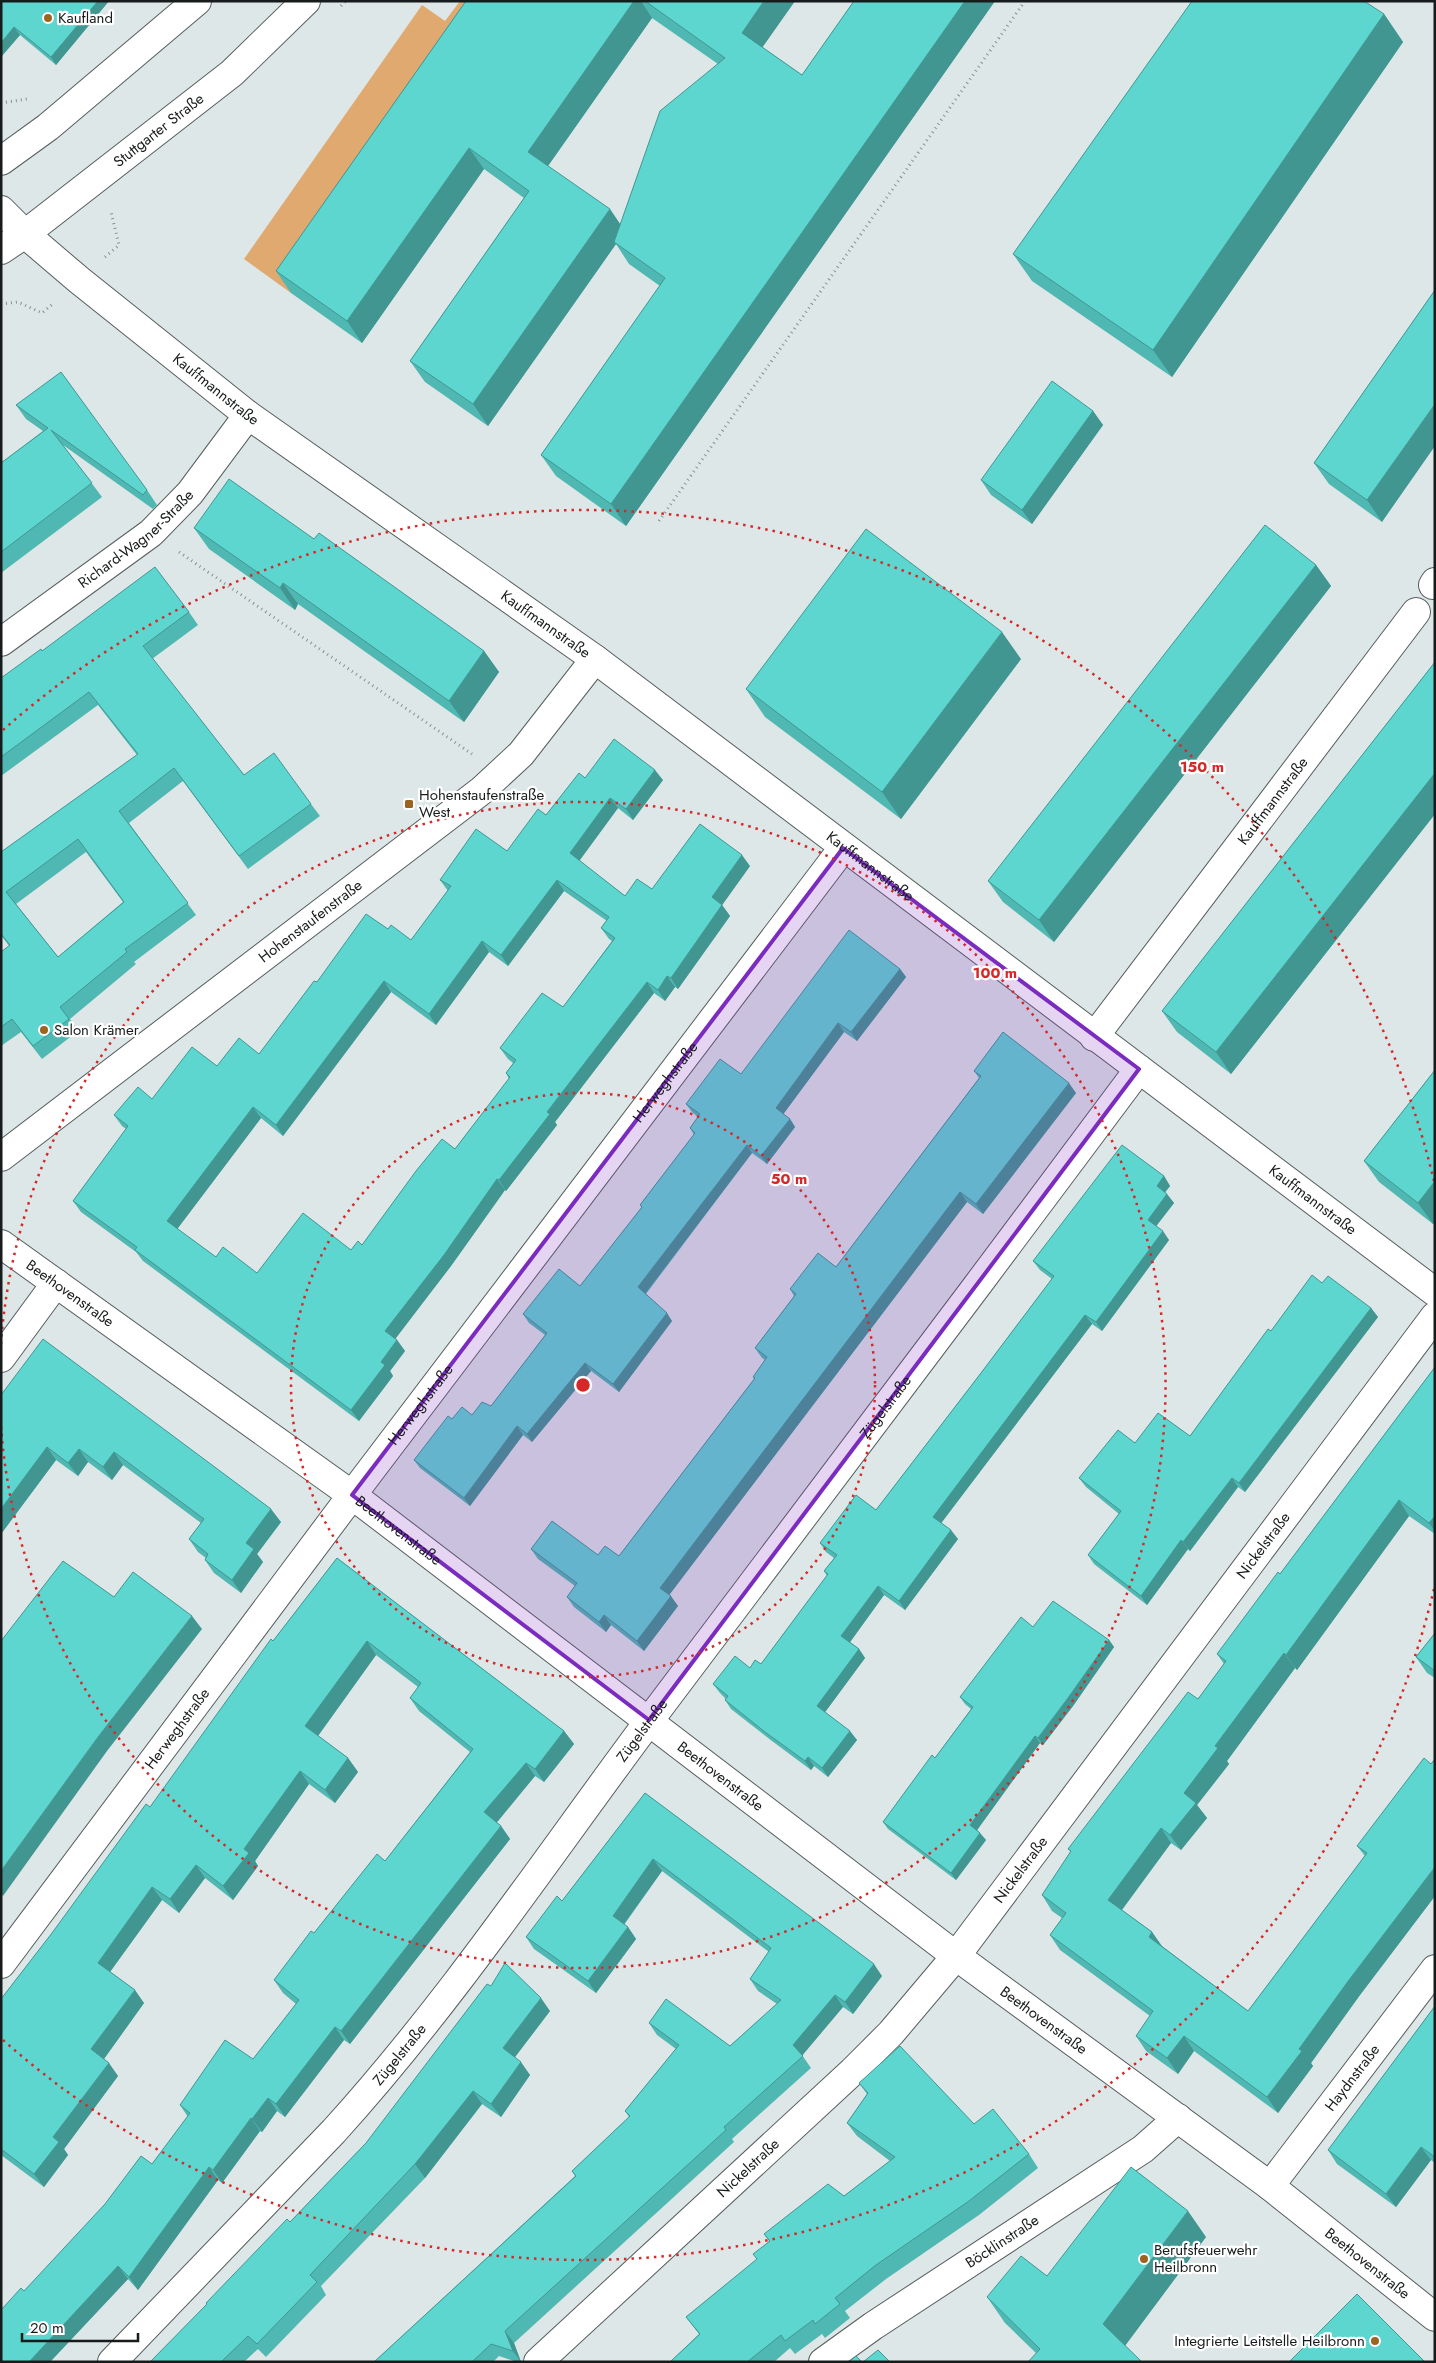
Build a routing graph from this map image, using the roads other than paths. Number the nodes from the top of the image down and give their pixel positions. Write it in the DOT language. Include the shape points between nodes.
graph roads {
  1 [pos="198,1"];
  2 [pos="306,1"];
  3 [pos="1,161"];
  4 [pos="1,210"];
  5 [pos="25,234"];
  6 [pos="1,250"];
  7 [pos="248,415"];
  8 [pos="1416,612"];
  9 [pos="1,642"];
  10 [pos="595,659"];
  11 [pos="842,848"];
  12 [pos="1094,1037"];
  13 [pos="1139,1069"];
  14 [pos="1,1157"];
  15 [pos="1,1244"];
  16 [pos="56,1283"];
  17 [pos="1435,1292"];
  18 [pos="1435,1316"];
  19 [pos="1,1358"];
  20 [pos="352,1495"];
  21 [pos="649,1720"];
  22 [pos="956,1956"];
  23 [pos="1,1964"];
  24 [pos="1435,1969"];
  25 [pos="1178,2118"];
  26 [pos="1270,2186"];
  27 [pos="1435,2317"];
  28 [pos="112,2362"];
  29 [pos="538,2362"];
  30 [pos="823,2362"];
  1 -- 3 [label="street" via="54,122"];
  2 -- 5 [label="street, Stuttgarter Straße" via="232,73"];
  4 -- 5 [label="street, Kauffmannstraße"];
  5 -- 6 [label="street, Stuttgarter Straße"];
  5 -- 7 [label="street, Kauffmannstraße"];
  7 -- 9 [label="street, Richard-Wagner-Straße" via="190,493 151,533"];
  7 -- 10 [label="street, Kauffmannstraße"];
  8 -- 12 [label="street, Kauffmannstraße"];
  10 -- 11 [label="street, Kauffmannstraße"];
  10 -- 14 [label="street, Hohenstaufenstraße" via="532,740 481,791"];
  11 -- 12 [label="street, Kauffmannstraße"];
  11 -- 20 [label="street, Herweghstraße"];
  12 -- 13 [label="street, Kauffmannstraße"];
  13 -- 17 [label="street, Kauffmannstraße"];
  13 -- 21 [label="street, Zügelstraße"];
  15 -- 16 [label="street, Beethovenstraße"];
  16 -- 19 [label="street"];
  16 -- 20 [label="street, Beethovenstraße"];
  18 -- 22 [label="street, Nickelstraße"];
  20 -- 21 [label="street, Beethovenstraße"];
  20 -- 23 [label="street, Herweghstraße"];
  21 -- 22 [label="street, Beethovenstraße"];
  21 -- 28 [label="street, Zügelstraße" via="441,2001 366,2096"];
  22 -- 25 [label="street, Beethovenstraße"];
  22 -- 29 [label="street, Nickelstraße" via="891,2033 853,2071"];
  24 -- 26 [label="street, Haydnstraße"];
  25 -- 26 [label="street, Beethovenstraße"];
  25 -- 30 [label="street, Böcklinstraße" via="1143,2149"];
  26 -- 27 [label="street, Beethovenstraße"];
}
